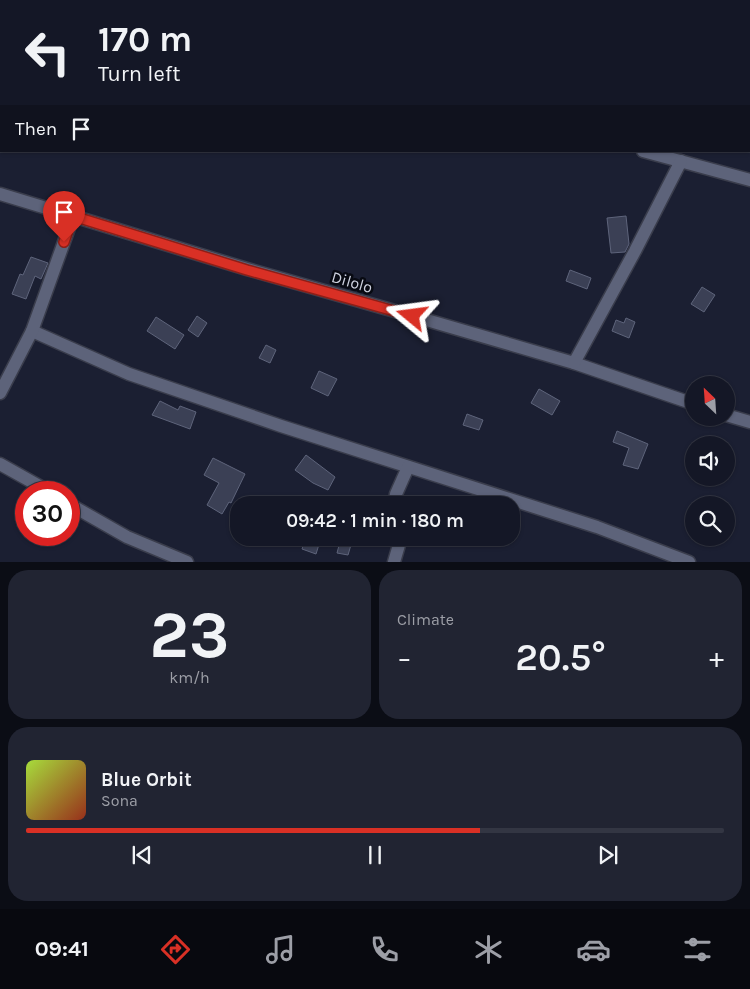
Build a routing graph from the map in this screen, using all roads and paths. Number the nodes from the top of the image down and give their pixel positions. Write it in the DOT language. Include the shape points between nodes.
graph roads {
  1 [pos="647,152"];
  2 [pos="681,161"];
  3 [pos="750,180"];
  4 [pos="0,194"];
  5 [pos="73,216"];
  6 [pos="32,331"];
  7 [pos="574,363"];
  8 [pos="0,393"];
  9 [pos="685,401"];
  10 [pos="735,418"];
  11 [pos="750,422"];
  12 [pos="0,464"];
  13 [pos="408,467"];
  14 [pos="30,481"];
  15 [pos="396,496"];
  16 [pos="80,510"];
  17 [pos="399,546"];
  18 [pos="187,562"];
  19 [pos="394,562"];
  20 [pos="689,562"];
  1 -- 2 [label="street"];
  2 -- 3 [label="street"];
  2 -- 7 [label="street"];
  4 -- 5 [label="street, Dilolo"];
  5 -- 6 [label="street"];
  5 -- 7 [label="street, Dilolo" via="247,270"];
  6 -- 8 [label="street"];
  6 -- 13 [label="street" via="129,374"];
  7 -- 9 [label="street, Dilolo"];
  10 -- 11 [label="street"];
  12 -- 14 [label="street"];
  13 -- 15 [label="street"];
  13 -- 20 [label="street" via="597,527"];
  16 -- 18 [label="street" via="127,537"];
  17 -- 19 [label="street"];
}
